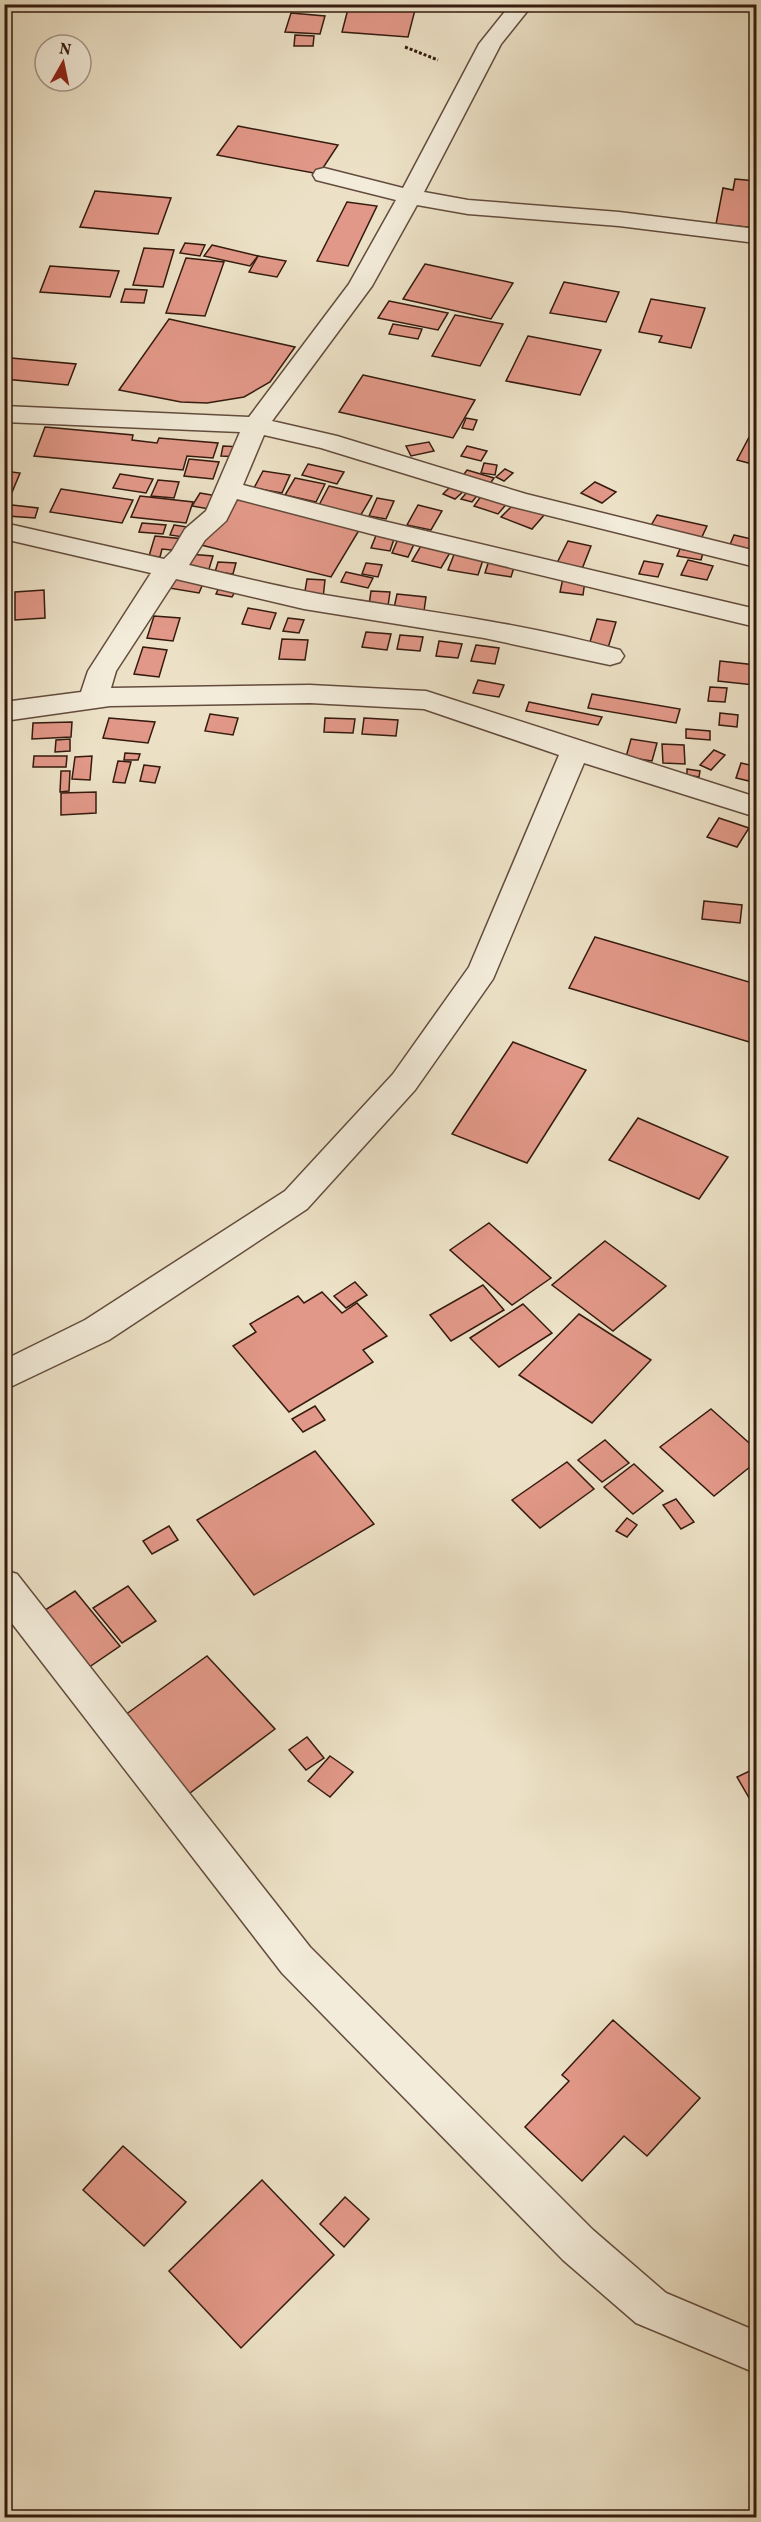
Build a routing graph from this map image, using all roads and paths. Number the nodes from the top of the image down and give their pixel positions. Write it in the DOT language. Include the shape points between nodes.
graph roads {
  1 [pos="523,4"];
  2 [pos="324,175"];
  3 [pos="410,197"];
  4 [pos="756,236"];
  5 [pos="4,414"];
  6 [pos="256,425"];
  7 [pos="229,489"];
  8 [pos="4,531"];
  9 [pos="756,559"];
  10 [pos="170,568"];
  11 [pos="756,618"];
  12 [pos="610,656"];
  13 [pos="93,699"];
  14 [pos="4,712"];
  15 [pos="574,750"];
  16 [pos="756,807"];
  17 [pos="4,1376"];
  18 [pos="4,1585"];
  19 [pos="756,2352"];
  1 -- 3 [label="street" via="490,44"];
  2 -- 3 [label="street"];
  3 -- 4 [label="street" via="468,207 629,220"];
  3 -- 6 [label="street" via="360,286"];
  5 -- 6 [label="street"];
  6 -- 7 [label="street"];
  6 -- 9 [label="street" via="328,442 519,500"];
  7 -- 10 [label="street" via="217,515 194,535 183,556"];
  7 -- 11 [label="street"];
  8 -- 10 [label="street"];
  10 -- 12 [label="street" via="314,602 543,640"];
  10 -- 13 [label="street" via="102,670"];
  13 -- 14 [label="street"];
  13 -- 15 [label="street" via="310,694 426,700"];
  15 -- 16 [label="street"];
  15 -- 17 [label="street" via="482,970 404,1082 296,1200 97,1330"];
  18 -- 19 [label="street" via="296,1960 578,2245 651,2308"];
}
